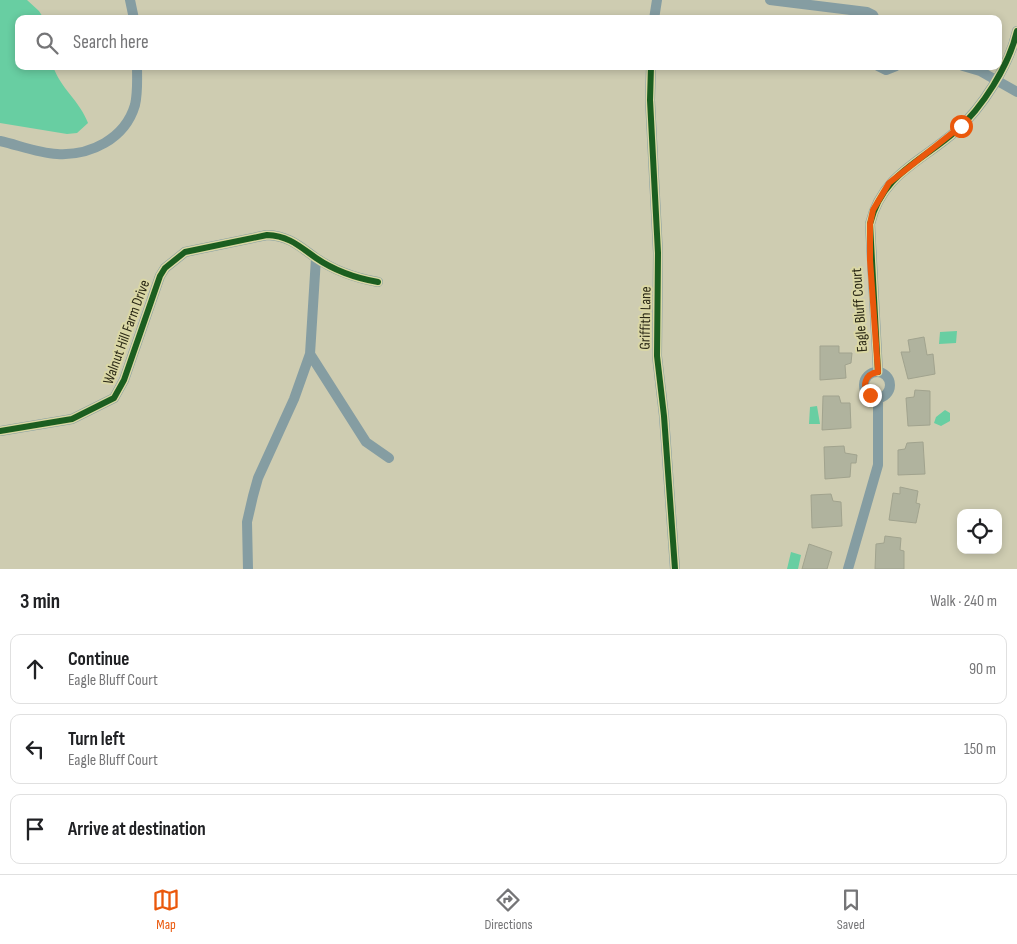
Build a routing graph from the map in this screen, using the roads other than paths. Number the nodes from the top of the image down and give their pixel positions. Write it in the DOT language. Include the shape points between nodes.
graph roads {
  1 [pos="130,0"];
  2 [pos="657,0"];
  3 [pos="770,0"];
  4 [pos="133,15"];
  5 [pos="655,15"];
  6 [pos="873,15"];
  7 [pos="1017,31"];
  8 [pos="1002,68"];
  9 [pos="137,70"];
  10 [pos="651,70"];
  11 [pos="973,70"];
  12 [pos="1001,70"];
  13 [pos="997,80"];
  14 [pos="1017,92"];
  15 [pos="0,141"];
  16 [pos="316,258"];
  17 [pos="378,282"];
  18 [pos="310,354"];
  19 [pos="878,372"];
  20 [pos="878,398"];
  21 [pos="0,431"];
  22 [pos="389,458"];
  23 [pos="248,569"];
  24 [pos="676,569"];
  25 [pos="848,569"];
  1 -- 4 [label="street"];
  2 -- 5 [label="street"];
  3 -- 6 [label="street"];
  7 -- 8 [label="street, Eagle Bluff Court"];
  9 -- 15 [label="street" via="135,105 126,124 107,142 93,149 55,154"];
  10 -- 24 [label="street, Griffith Lane" via="658,254 657,356"];
  11 -- 13 [label="street"];
  12 -- 13 [label="street, Eagle Bluff Court"];
  13 -- 14 [label="street"];
  13 -- 19 [label="street, Eagle Bluff Court" via="974,113 889,183 876,202 870,224"];
  16 -- 17 [label="street, Walnut Hill Farm Drive" via="354,278"];
  16 -- 18 [label="street"];
  16 -- 21 [label="street, Walnut Hill Farm Drive" via="294,241 267,235 185,252 160,276 124,380 114,398 72,420"];
  18 -- 22 [label="street" via="366,442"];
  18 -- 23 [label="street" via="294,399 258,478 247,522"];
  19 -- 20 [label="street, Eagle Bluff Court" via="885,375 890,385 885,395"];
  19 -- 20 [label="street, Eagle Bluff Court" via="870,374 864,385 867,393"];
  20 -- 25 [label="street, Eagle Bluff Court" via="878,466"];
}
